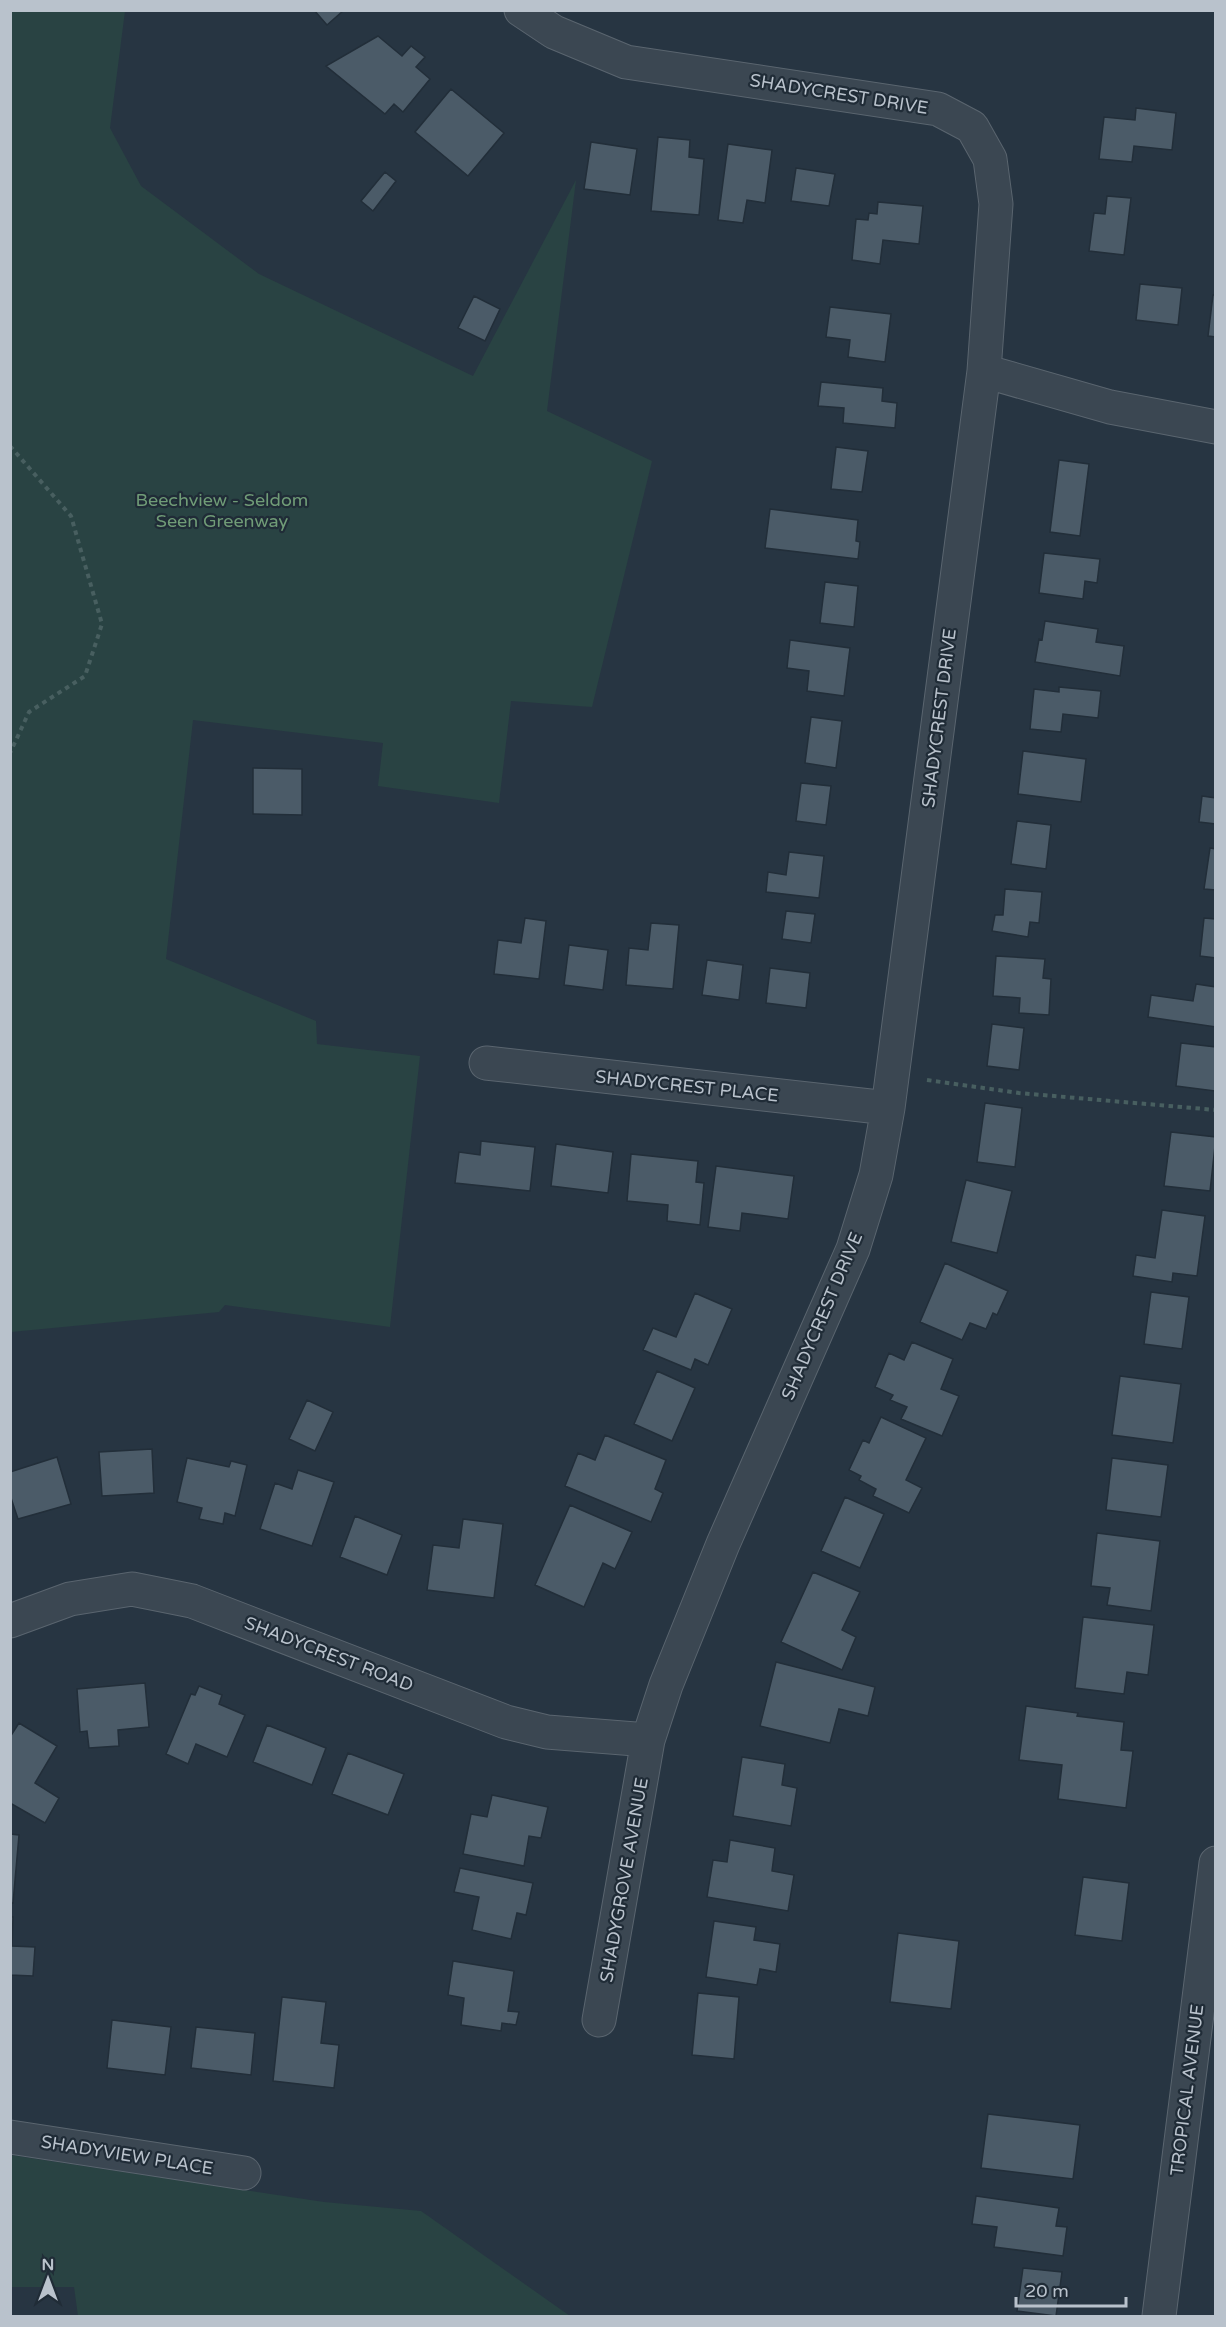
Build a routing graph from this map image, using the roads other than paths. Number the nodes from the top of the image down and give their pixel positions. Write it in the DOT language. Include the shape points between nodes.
graph roads {
  1 [pos="521,10"];
  2 [pos="984,371"];
  3 [pos="1215,428"];
  4 [pos="486,1064"];
  5 [pos="888,1108"];
  6 [pos="10,1621"];
  7 [pos="648,1740"];
  8 [pos="1215,1863"];
  9 [pos="599,2020"];
  10 [pos="10,2137"];
  11 [pos="244,2173"];
  12 [pos="1159,2316"];
  1 -- 2 [label="street, SHADYCREST DRIVE" via="554,32 626,62 938,109 972,127 990,159 996,204"];
  2 -- 3 [label="street" via="1110,407"];
  2 -- 5 [label="street, SHADYCREST DRIVE"];
  4 -- 5 [label="street, SHADYCREST PLACE"];
  5 -- 7 [label="street, SHADYCREST DRIVE" via="876,1175 853,1248 719,1555"];
  6 -- 7 [label="street, SHADYCREST ROAD" via="70,1599 132,1589 192,1601 506,1722 547,1732"];
  7 -- 9 [label="street, SHADYGROVE AVENUE"];
  8 -- 12 [label="street, TROPICAL AVENUE"];
  10 -- 11 [label="street, SHADYVIEW PLACE"];
}
